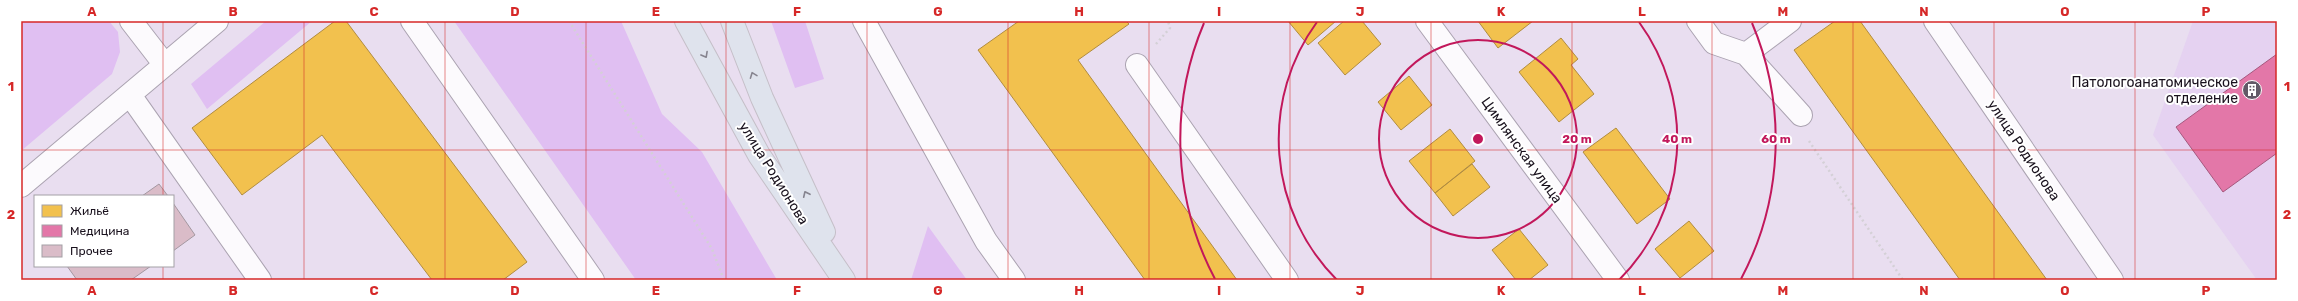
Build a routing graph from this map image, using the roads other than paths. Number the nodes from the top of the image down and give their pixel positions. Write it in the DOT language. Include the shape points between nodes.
graph roads {
  1 [pos="131,21"];
  2 [pos="216,21"];
  3 [pos="412,21"];
  4 [pos="686,21"];
  5 [pos="732,21"];
  6 [pos="864,21"];
  7 [pos="1427,21"];
  8 [pos="1698,21"];
  9 [pos="1790,21"];
  10 [pos="1936,21"];
  11 [pos="1746,54"];
  12 [pos="165,65"];
  13 [pos="1137,65"];
  14 [pos="130,95"];
  15 [pos="1801,115"];
  16 [pos="21,186"];
  17 [pos="260,280"];
  18 [pos="593,280"];
  19 [pos="845,280"];
  20 [pos="1014,280"];
  21 [pos="1287,280"];
  22 [pos="1618,280"];
  23 [pos="2112,280"];
  1 -- 12 [label="street"];
  2 -- 12 [label="street"];
  3 -- 18 [label="street"];
  4 -- 19 [label="main road, улица Родионова, one-way" via="759,155"];
  19 -- 5 [label="main road, улица Родионова, one-way" via="762,98"];
  6 -- 20 [label="street" via="986,241"];
  7 -- 22 [label="street, Цимлянская улица"];
  8 -- 11 [label="street" via="1714,43"];
  9 -- 11 [label="street"];
  10 -- 23 [label="street, улица Родионова"];
  11 -- 15 [label="street"];
  12 -- 14 [label="street"];
  13 -- 21 [label="street"];
  14 -- 16 [label="street"];
  14 -- 17 [label="street"];
}
